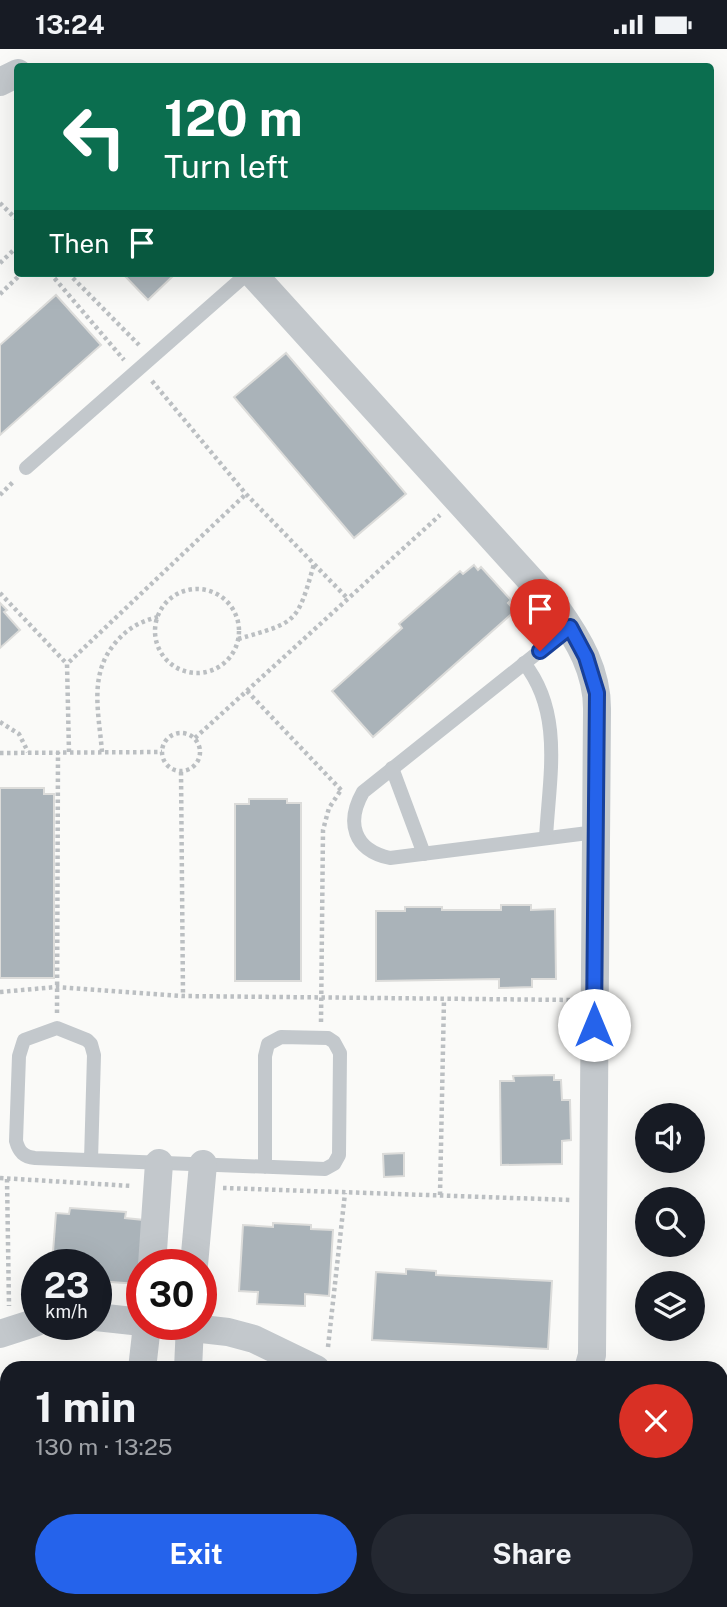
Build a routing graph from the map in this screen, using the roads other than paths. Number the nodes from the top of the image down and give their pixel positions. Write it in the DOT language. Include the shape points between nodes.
graph roads {
  1 [pos="245,277"];
  2 [pos="254,277"];
  3 [pos="26,468"];
  4 [pos="570,627"];
  5 [pos="524,663"];
  6 [pos="392,768"];
  7 [pos="596,832"];
  8 [pos="546,838"];
  9 [pos="424,854"];
  10 [pos="91,1160"];
  11 [pos="265,1167"];
  12 [pos="158,1175"];
  13 [pos="201,1176"];
  14 [pos="153,1249"];
  15 [pos="195,1249"];
  16 [pos="217,1332"];
  17 [pos="146,1340"];
  18 [pos="184,1340"];
  19 [pos="143,1361"];
  20 [pos="187,1361"];
  21 [pos="318,1361"];
  22 [pos="591,1361"];
  1 -- 3 [label="lane"];
  2 -- 4 [label="street"];
  4 -- 5 [label="lane"];
  4 -- 7 [label="street" via="597,693"];
  5 -- 6 [label="lane"];
  5 -- 8 [label="lane" via="542,689 550,719"];
  6 -- 9 [label="lane"];
  6 -- 9 [label="lane" via="363,792 356,805 354,828 371,851 390,857"];
  7 -- 8 [label="lane"];
  7 -- 22 [label="street"];
  8 -- 9 [label="lane"];
  10 -- 10 [label="lane" via="93,1050 87,1040 57,1028 29,1037 21,1045 18,1148 28,1158"];
  10 -- 12 [label="lane"];
  11 -- 11 [label="lane" via="325,1169 338,1160 340,1053 334,1042 321,1037 281,1037 268,1044"];
  11 -- 13 [label="lane"];
  12 -- 13 [label="lane"];
  12 -- 14 [label="street"];
  13 -- 15 [label="street"];
  16 -- 21 [label="street" via="254,1339"];
  17 -- 19 [label="street"];
  18 -- 20 [label="street"];
}
